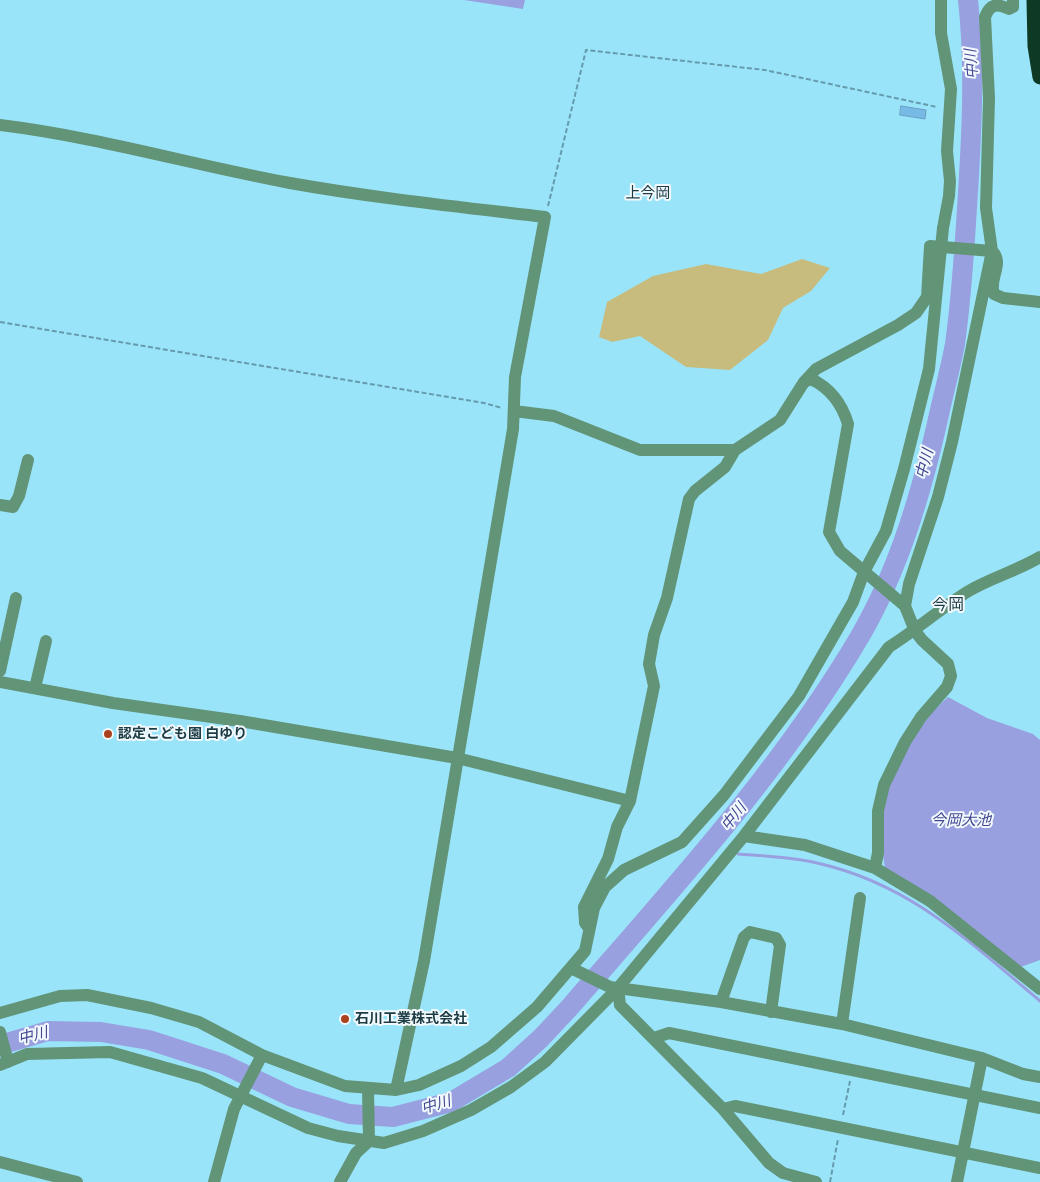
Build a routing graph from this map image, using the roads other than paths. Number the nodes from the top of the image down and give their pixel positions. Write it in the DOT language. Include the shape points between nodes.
graph roads {
  1 [pos="941,0"];
  2 [pos="1013,0"];
  3 [pos="1025,0"];
  4 [pos="1034,0"];
  5 [pos="1040,7"];
  6 [pos="1040,77"];
  7 [pos="0,125"];
  8 [pos="944,246"];
  9 [pos="989,250"];
  10 [pos="1040,302"];
  11 [pos="804,382"];
  12 [pos="514,411"];
  13 [pos="735,450"];
  14 [pos="28,460"];
  15 [pos="0,505"];
  16 [pos="1040,558"];
  17 [pos="864,572"];
  18 [pos="16,598"];
  19 [pos="903,604"];
  20 [pos="915,631"];
  21 [pos="46,641"];
  22 [pos="0,671"];
  23 [pos="0,682"];
  24 [pos="35,688"];
  25 [pos="457,758"];
  26 [pos="630,801"];
  27 [pos="744,836"];
  28 [pos="875,868"];
  29 [pos="860,898"];
  30 [pos="590,929"];
  31 [pos="574,970"];
  32 [pos="614,987"];
  33 [pos="1040,989"];
  34 [pos="721,1002"];
  35 [pos="772,1012"];
  36 [pos="0,1013"];
  37 [pos="842,1024"];
  38 [pos="0,1032"];
  39 [pos="654,1038"];
  40 [pos="262,1056"];
  41 [pos="982,1058"];
  42 [pos="4,1063"];
  43 [pos="1040,1077"];
  44 [pos="368,1089"];
  45 [pos="396,1090"];
  46 [pos="975,1095"];
  47 [pos="243,1097"];
  48 [pos="1040,1108"];
  49 [pos="723,1109"];
  50 [pos="369,1141"];
  51 [pos="963,1152"];
  52 [pos="0,1162"];
  53 [pos="1040,1168"];
  54 [pos="77,1182"];
  55 [pos="214,1182"];
  56 [pos="340,1182"];
  57 [pos="816,1182"];
  58 [pos="957,1182"];
  1 -- 8 [label="street" via="941,33 951,89 947,151 950,181"];
  2 -- 9 [label="street" via="1013,7 1009,10 1002,5 994,5 985,17 989,98 986,208"];
  3 -- 5 [label="highway"];
  4 -- 6 [label="highway" via="1035,46"];
  7 -- 12 [label="street" via="291,183 545,217 515,377"];
  8 -- 9 [label="street"];
  8 -- 11 [label="street" via="930,246 926,297 916,313 816,370"];
  8 -- 17 [label="street" via="929,369 886,531"];
  9 -- 10 [label="street" via="997,256 998,262 992,288 994,294"];
  9 -- 19 [label="street" via="952,442 938,497"];
  11 -- 13 [label="street" via="780,420"];
  11 -- 17 [label="street" via="811,379 822,384 846,417 848,424 829,532 840,551"];
  12 -- 13 [label="street" via="554,416 640,450"];
  12 -- 25 [label="street"];
  13 -- 26 [label="street" via="725,467 689,499 667,598 654,635 649,664 654,686"];
  14 -- 15 [label="street" via="19,496 13,506"];
  16 -- 20 [label="street" via="973,588"];
  17 -- 19 [label="street"];
  17 -- 30 [label="street" via="853,602 799,696 724,795 682,842 624,870 605,887 594,908"];
  18 -- 22 [label="street"];
  19 -- 20 [label="street"];
  20 -- 27 [label="street" via="889,647"];
  20 -- 28 [label="street" via="948,664 950,676 947,687 905,742 884,785 878,811"];
  21 -- 24 [label="street"];
  23 -- 24 [label="street"];
  24 -- 25 [label="street"];
  25 -- 26 [label="street"];
  25 -- 45 [label="street" via="424,961"];
  26 -- 30 [label="street" via="617,827 608,859 584,907 585,923"];
  27 -- 28 [label="street" via="805,845"];
  27 -- 32 [label="street"];
  28 -- 33 [label="street" via="930,900"];
  29 -- 37 [label="street"];
  30 -- 31 [label="street"];
  31 -- 32 [label="street"];
  31 -- 45 [label="street" via="491,1047 461,1066 419,1085"];
  32 -- 34 [label="street"];
  32 -- 39 [label="street" via="620,1005"];
  32 -- 50 [label="street" via="545,1062 511,1087 471,1110 423,1131 384,1143"];
  34 -- 35 [label="street"];
  34 -- 35 [label="street" via="744,937 750,932 776,938 780,945"];
  35 -- 37 [label="street"];
  36 -- 40 [label="street" via="60,996 87,995 199,1022"];
  37 -- 41 [label="street"];
  38 -- 42 [label="street"];
  39 -- 46 [label="street" via="669,1033"];
  39 -- 49 [label="street"];
  40 -- 44 [label="street" via="344,1086"];
  40 -- 47 [label="street"];
  41 -- 43 [label="street"];
  41 -- 46 [label="street"];
  42 -- 47 [label="street" via="27,1054 110,1052 202,1078"];
  44 -- 45 [label="street"];
  44 -- 50 [label="street"];
  46 -- 48 [label="street"];
  46 -- 51 [label="street"];
  47 -- 50 [label="street" via="308,1128"];
  47 -- 55 [label="street" via="234,1109"];
  49 -- 51 [label="street" via="735,1106"];
  49 -- 57 [label="street" via="769,1163 783,1173"];
  50 -- 56 [label="street" via="356,1153"];
  51 -- 53 [label="street"];
  51 -- 58 [label="street"];
  52 -- 54 [label="street"];
}
